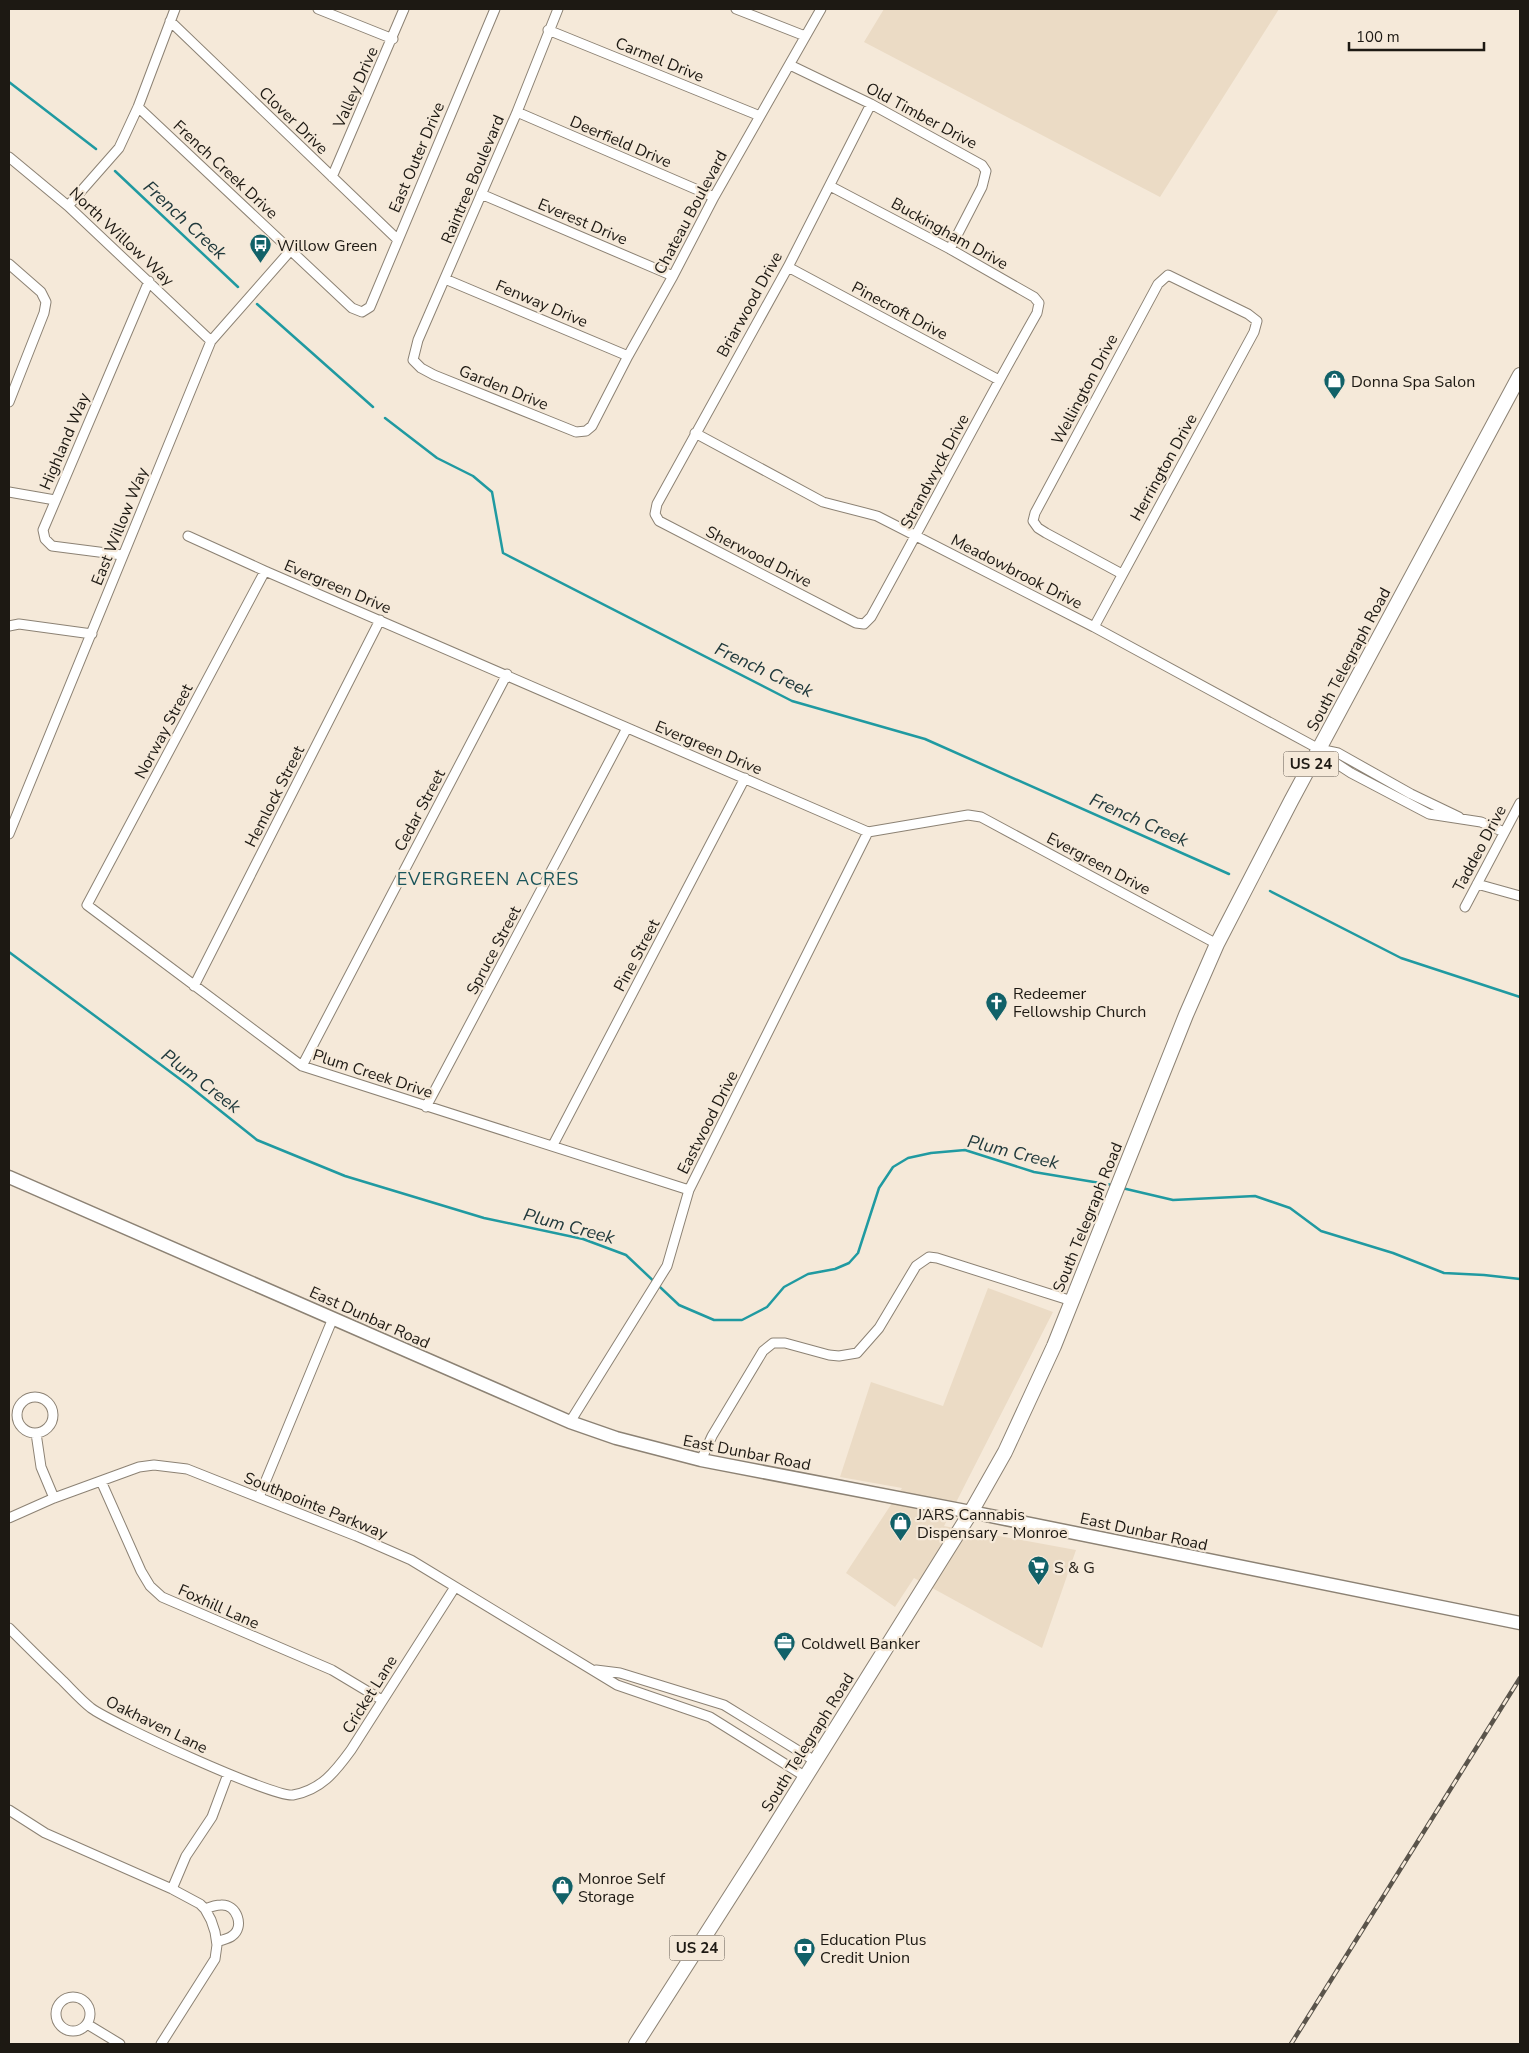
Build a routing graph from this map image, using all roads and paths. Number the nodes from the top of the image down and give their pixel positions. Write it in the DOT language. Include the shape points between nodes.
graph roads {
  1 [pos="175,9"];
  2 [pos="318,9"];
  3 [pos="404,9"];
  4 [pos="495,9"];
  5 [pos="558,9"];
  6 [pos="736,9"];
  7 [pos="821,9"];
  8 [pos="170,21"];
  9 [pos="548,30"];
  10 [pos="805,36"];
  11 [pos="392,39"];
  12 [pos="790,65"];
  13 [pos="870,104"];
  14 [pos="138,107"];
  15 [pos="516,112"];
  16 [pos="760,116"];
  17 [pos="9,157"];
  18 [pos="332,177"];
  19 [pos="830,186"];
  20 [pos="480,194"];
  21 [pos="714,197"];
  22 [pos="68,206"];
  23 [pos="398,240"];
  24 [pos="950,249"];
  25 [pos="291,250"];
  26 [pos="9,264"];
  27 [pos="788,267"];
  28 [pos="1168,275"];
  29 [pos="673,276"];
  30 [pos="445,279"];
  31 [pos="149,282"];
  32 [pos="362,312"];
  33 [pos="1034,318"];
  34 [pos="211,341"];
  35 [pos="628,356"];
  36 [pos="413,360"];
  37 [pos="1520,375"];
  38 [pos="999,380"];
  39 [pos="9,402"];
  40 [pos="586,431"];
  41 [pos="696,433"];
  42 [pos="9,492"];
  43 [pos="55,500"];
  44 [pos="657,518"];
  45 [pos="188,536"];
  46 [pos="916,537"];
  47 [pos="122,555"];
  48 [pos="265,571"];
  49 [pos="1122,574"];
  50 [pos="380,620"];
  51 [pos="849,620"];
  52 [pos="9,626"];
  53 [pos="1094,627"];
  54 [pos="92,634"];
  55 [pos="507,674"];
  56 [pos="628,728"];
  57 [pos="1319,748"];
  58 [pos="745,778"];
  59 [pos="1520,803"];
  60 [pos="868,832"];
  61 [pos="1504,832"];
  62 [pos="9,834"];
  63 [pos="1477,884"];
  64 [pos="1520,896"];
  65 [pos="87,905"];
  66 [pos="1465,907"];
  67 [pos="1217,944"];
  68 [pos="194,986"];
  69 [pos="302,1066"];
  70 [pos="426,1107"];
  71 [pos="553,1145"];
  72 [pos="9,1178"];
  73 [pos="689,1190"];
  74 [pos="1072,1302"];
  75 [pos="333,1318"];
  76 [pos="570,1422"];
  77 [pos="36,1433"];
  78 [pos="701,1460"];
  79 [pos="101,1481"];
  80 [pos="259,1497"];
  81 [pos="54,1498"];
  82 [pos="971,1512"];
  83 [pos="9,1518"];
  84 [pos="455,1587"];
  85 [pos="1520,1622"];
  86 [pos="9,1628"];
  87 [pos="593,1670"];
  88 [pos="382,1700"];
  89 [pos="815,1762"];
  90 [pos="228,1774"];
  91 [pos="806,1777"];
  92 [pos="290,1795"];
  93 [pos="9,1810"];
  94 [pos="172,1889"];
  95 [pos="205,1909"];
  96 [pos="217,1942"];
  97 [pos="88,2024"];
  98 [pos="120,2044"];
  99 [pos="161,2044"];
  100 [pos="636,2044"];
  1 -- 8 [label="street"];
  2 -- 11 [label="street"];
  3 -- 11 [label="street, Valley Drive"];
  4 -- 23 [label="street, East Outer Drive"];
  5 -- 9 [label="street, Raintree Boulevard"];
  6 -- 10 [label="street"];
  7 -- 10 [label="street, Chateau Boulevard"];
  8 -- 14 [label="street"];
  8 -- 18 [label="street, Clover Drive"];
  9 -- 15 [label="street, Raintree Boulevard"];
  9 -- 16 [label="street, Carmel Drive"];
  10 -- 12 [label="street, Chateau Boulevard"];
  11 -- 18 [label="street, Valley Drive"];
  12 -- 13 [label="street, Old Timber Drive"];
  12 -- 16 [label="street, Chateau Boulevard"];
  13 -- 19 [label="street, Briarwood Drive"];
  13 -- 24 [label="street, Old Timber Drive" via="973,159 986,171 982,187"];
  14 -- 22 [label="street" via="118,148"];
  14 -- 25 [label="street, French Creek Drive"];
  15 -- 20 [label="street, Raintree Boulevard"];
  15 -- 21 [label="street, Deerfield Drive"];
  16 -- 21 [label="street, Chateau Boulevard"];
  17 -- 22 [label="street, North Willow Way"];
  18 -- 23 [label="street, Clover Drive"];
  19 -- 24 [label="street, Buckingham Drive"];
  19 -- 27 [label="street, Briarwood Drive"];
  20 -- 29 [label="street, Everest Drive"];
  20 -- 30 [label="street, Raintree Boulevard"];
  21 -- 29 [label="street, Chateau Boulevard"];
  22 -- 31 [label="street, North Willow Way"];
  23 -- 32 [label="street, East Outer Drive" via="370,307"];
  24 -- 33 [label="street, Buckingham Drive" via="1034,297 1039,303"];
  25 -- 32 [label="street, French Creek Drive" via="352,308"];
  25 -- 34 [label="street, East Willow Way"];
  26 -- 39 [label="street" via="41,292 46,302"];
  27 -- 38 [label="street, Pinecroft Drive"];
  27 -- 41 [label="street, Briarwood Drive"];
  28 -- 49 [label="street, Wellington Drive" via="1158,284 1033,521 1046,533"];
  28 -- 49 [label="street, Herrington Drive" via="1257,321 1254,332"];
  29 -- 35 [label="street, Chateau Boulevard"];
  30 -- 35 [label="street, Fenway Drive"];
  30 -- 36 [label="street, Raintree Boulevard" via="418,340"];
  31 -- 34 [label="street, North Willow Way"];
  31 -- 43 [label="street, Highland Way"];
  33 -- 38 [label="street, Strandwyck Drive"];
  34 -- 47 [label="street, East Willow Way"];
  35 -- 40 [label="street, Chateau Boulevard" via="592,426"];
  36 -- 40 [label="street, Garden Drive" via="443,379 567,429"];
  37 -- 57 [label="main road, South Telegraph Road / US 24"];
  38 -- 46 [label="street, Strandwyck Drive"];
  41 -- 44 [label="street, Briarwood Drive" via="657,504"];
  41 -- 46 [label="street, Meadowbrook Drive" via="823,502 877,516"];
  42 -- 43 [label="street"];
  43 -- 47 [label="street, Highland Way" via="43,530 45,539 52,546"];
  44 -- 51 [label="street, Sherwood Drive"];
  45 -- 48 [label="street, Evergreen Drive"];
  46 -- 51 [label="street, Strandwyck Drive" via="871,617 864,624"];
  46 -- 53 [label="street, Meadowbrook Drive"];
  47 -- 54 [label="street, East Willow Way"];
  48 -- 50 [label="street, Evergreen Drive"];
  48 -- 65 [label="street, Norway Street"];
  49 -- 53 [label="street, Herrington Drive"];
  50 -- 55 [label="street, Evergreen Drive"];
  50 -- 68 [label="street, Hemlock Street"];
  52 -- 54 [label="street" via="20,624"];
  53 -- 57 [label="street, Meadowbrook Drive"];
  54 -- 62 [label="street, East Willow Way"];
  55 -- 56 [label="street, Evergreen Drive"];
  55 -- 69 [label="street, Cedar Street"];
  56 -- 58 [label="street, Evergreen Drive"];
  56 -- 70 [label="street, Spruce Street"];
  57 -- 61 [label="street, Meadowbrook Drive" via="1351,773 1429,814 1481,822"];
  57 -- 67 [label="main road, South Telegraph Road / US 24"];
  58 -- 60 [label="street, Evergreen Drive"];
  58 -- 71 [label="street, Pine Street"];
  59 -- 61 [label="street, Taddeo Drive"];
  60 -- 67 [label="street, Evergreen Drive" via="968,815 981,817"];
  60 -- 73 [label="street, Eastwood Drive"];
  61 -- 63 [label="street, Taddeo Drive"];
  63 -- 64 [label="street"];
  63 -- 66 [label="street, Taddeo Drive"];
  65 -- 68 [label="street, Plum Creek Drive"];
  67 -- 74 [label="main road, South Telegraph Road / US 24"];
  68 -- 69 [label="street, Plum Creek Drive"];
  69 -- 70 [label="street, Plum Creek Drive"];
  70 -- 71 [label="street, Plum Creek Drive"];
  71 -- 73 [label="street, Plum Creek Drive"];
  72 -- 75 [label="street, East Dunbar Road"];
  73 -- 76 [label="street, Eastwood Drive" via="661,1278"];
  74 -- 78 [label="street" via="929,1257 916,1266 879,1328 857,1353 829,1355 785,1342 773,1343 763,1350"];
  74 -- 82 [label="main road, South Telegraph Road / US 24" via="1035,1390"];
  75 -- 76 [label="street, East Dunbar Road"];
  75 -- 80 [label="street"];
  76 -- 78 [label="street, East Dunbar Road" via="616,1438"];
  77 -- 77 [label="street" via="48,1428 53,1417 50,1405 41,1398 29,1398 20,1405 17,1416 21,1427"];
  77 -- 81 [label="street" via="41,1467"];
  78 -- 82 [label="street, East Dunbar Road"];
  79 -- 80 [label="street, Southpointe Parkway" via="139,1467 171,1466"];
  79 -- 81 [label="street, Southpointe Parkway"];
  79 -- 88 [label="street, Foxhill Lane" via="140,1571 162,1596 332,1670"];
  80 -- 84 [label="street, Southpointe Parkway" via="411,1560"];
  81 -- 83 [label="street, Southpointe Parkway"];
  82 -- 85 [label="street, East Dunbar Road"];
  82 -- 89 [label="main road, South Telegraph Road / US 24"];
  84 -- 87 [label="street, Southpointe Parkway"];
  84 -- 88 [label="street, Cricket Lane"];
  86 -- 90 [label="street, Oakhaven Lane" via="91,1708 118,1724"];
  87 -- 89 [label="street, Southpointe Parkway" via="620,1673 724,1705"];
  87 -- 91 [label="street, Southpointe Parkway" via="616,1685 710,1717"];
  88 -- 92 [label="street, Cricket Lane" via="335,1772 311,1790"];
  89 -- 91 [label="main road, South Telegraph Road / US 24"];
  90 -- 92 [label="street, Oakhaven Lane"];
  90 -- 94 [label="street" via="212,1817 186,1856"];
  91 -- 100 [label="main road, South Telegraph Road / US 24"];
  93 -- 94 [label="street" via="46,1833"];
  94 -- 95 [label="street"];
  95 -- 96 [label="street" via="212,1920"];
  95 -- 96 [label="street" via="225,1905 238,1916 236,1932"];
  96 -- 99 [label="street" via="215,1958"];
  97 -- 97 [label="street" via="73,2032 62,2028 56,2019 60,2003 70,1997 81,1998 91,2013"];
  97 -- 98 [label="street"];
}
